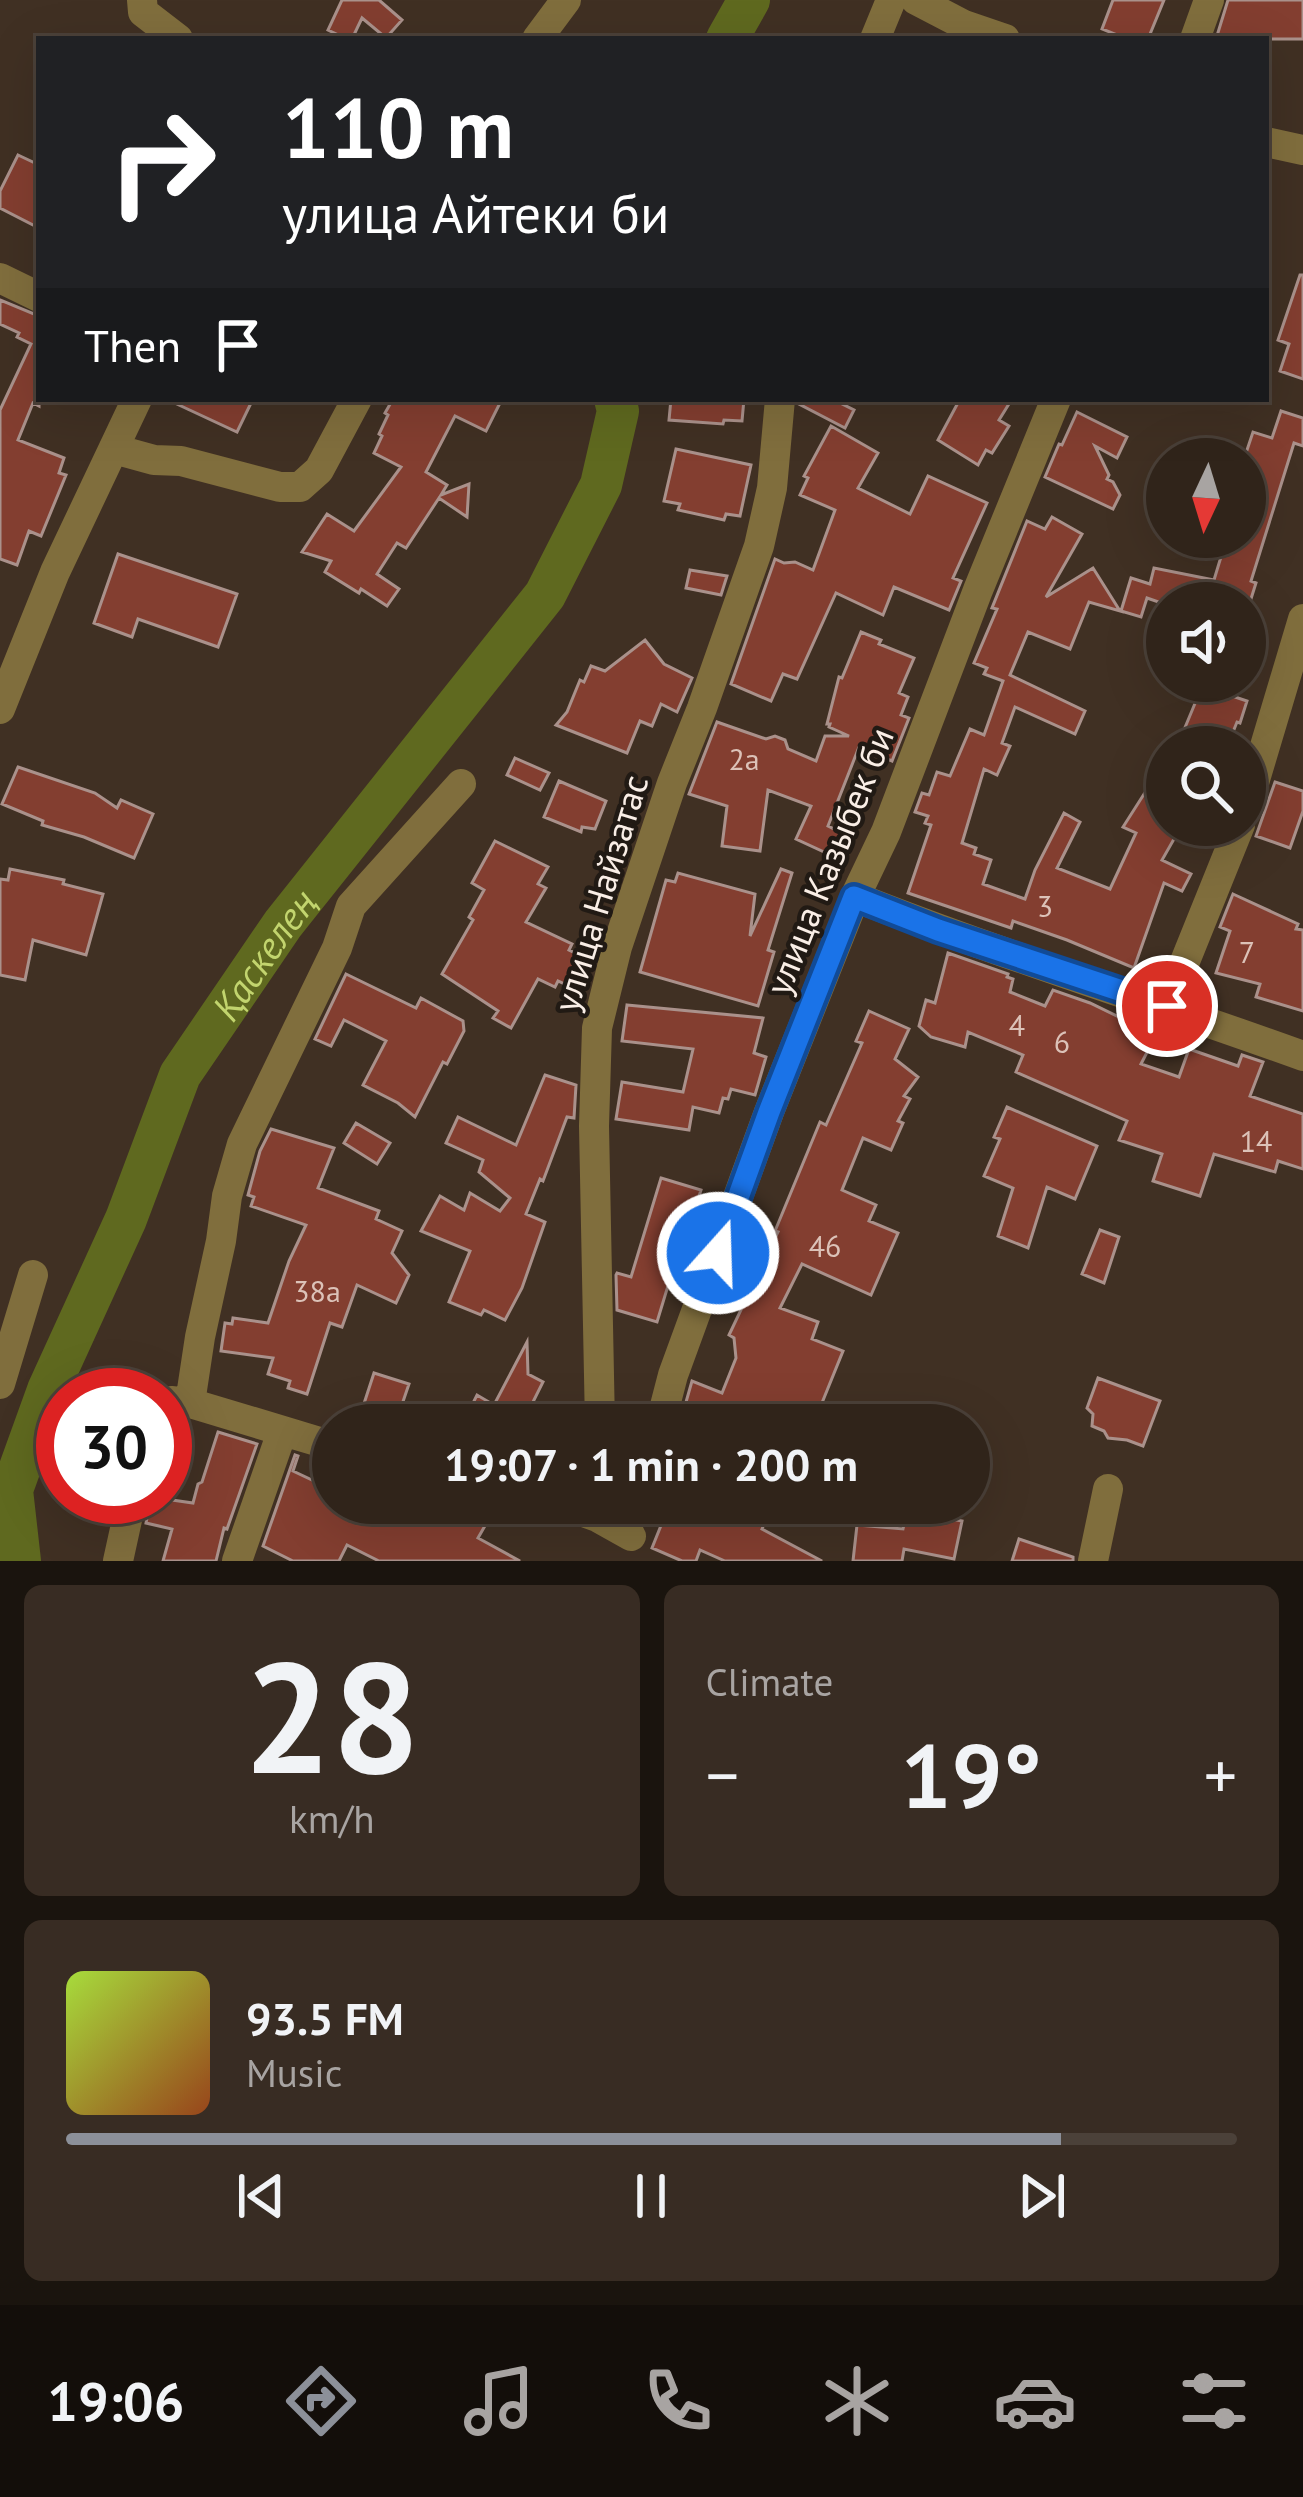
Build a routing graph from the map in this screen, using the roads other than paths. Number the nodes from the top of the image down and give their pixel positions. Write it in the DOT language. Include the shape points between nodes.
graph roads {
  1 [pos="142,0"];
  2 [pos="566,0"];
  3 [pos="891,0"];
  4 [pos="916,0"];
  5 [pos="1209,0"];
  6 [pos="174,36"];
  7 [pos="539,36"];
  8 [pos="875,36"];
  9 [pos="996,36"];
  10 [pos="1196,36"];
  11 [pos="1269,143"];
  12 [pos="1303,150"];
  13 [pos="0,278"];
  14 [pos="36,296"];
  15 [pos="136,402"];
  16 [pos="355,402"];
  17 [pos="780,402"];
  18 [pos="1055,402"];
  19 [pos="114,449"];
  20 [pos="1303,619"];
  21 [pos="0,709"];
  22 [pos="1266,743"];
  23 [pos="461,784"];
  24 [pos="1232,846"];
  25 [pos="854,897"];
  26 [pos="1167,1006"];
  27 [pos="1303,1056"];
  28 [pos="33,1275"];
  29 [pos="190,1368"];
  30 [pos="0,1384"];
  31 [pos="600,1404"];
  32 [pos="665,1404"];
  33 [pos="192,1408"];
  34 [pos="282,1432"];
  35 [pos="312,1440"];
  36 [pos="1108,1490"];
  37 [pos="127,1524"];
  38 [pos="605,1524"];
  39 [pos="634,1548"];
  40 [pos="245,1556"];
  41 [pos="118,1561"];
  42 [pos="1094,1561"];
  1 -- 6 [label="street" via="143,12"];
  2 -- 7 [label="street"];
  3 -- 8 [label="street"];
  4 -- 9 [label="street"];
  5 -- 10 [label="street"];
  11 -- 12 [label="street"];
  13 -- 14 [label="street"];
  15 -- 19 [label="street"];
  16 -- 19 [label="street" via="319,470 300,487"];
  17 -- 31 [label="street, улица Найзатас" via="759,546 672,783 597,1028"];
  18 -- 25 [label="street, улица Казыбек би"];
  19 -- 21 [label="street"];
  20 -- 22 [label="street"];
  23 -- 29 [label="street" via="351,906 242,1144"];
  24 -- 26 [label="street"];
  25 -- 26 [label="street"];
  25 -- 32 [label="street, улица Казыбек би"];
  26 -- 27 [label="street"];
  28 -- 30 [label="street"];
  33 -- 34 [label="street"];
  34 -- 35 [label="street"];
  34 -- 40 [label="street"];
  36 -- 42 [label="street"];
  37 -- 41 [label="street"];
  38 -- 39 [label="street"];
}
